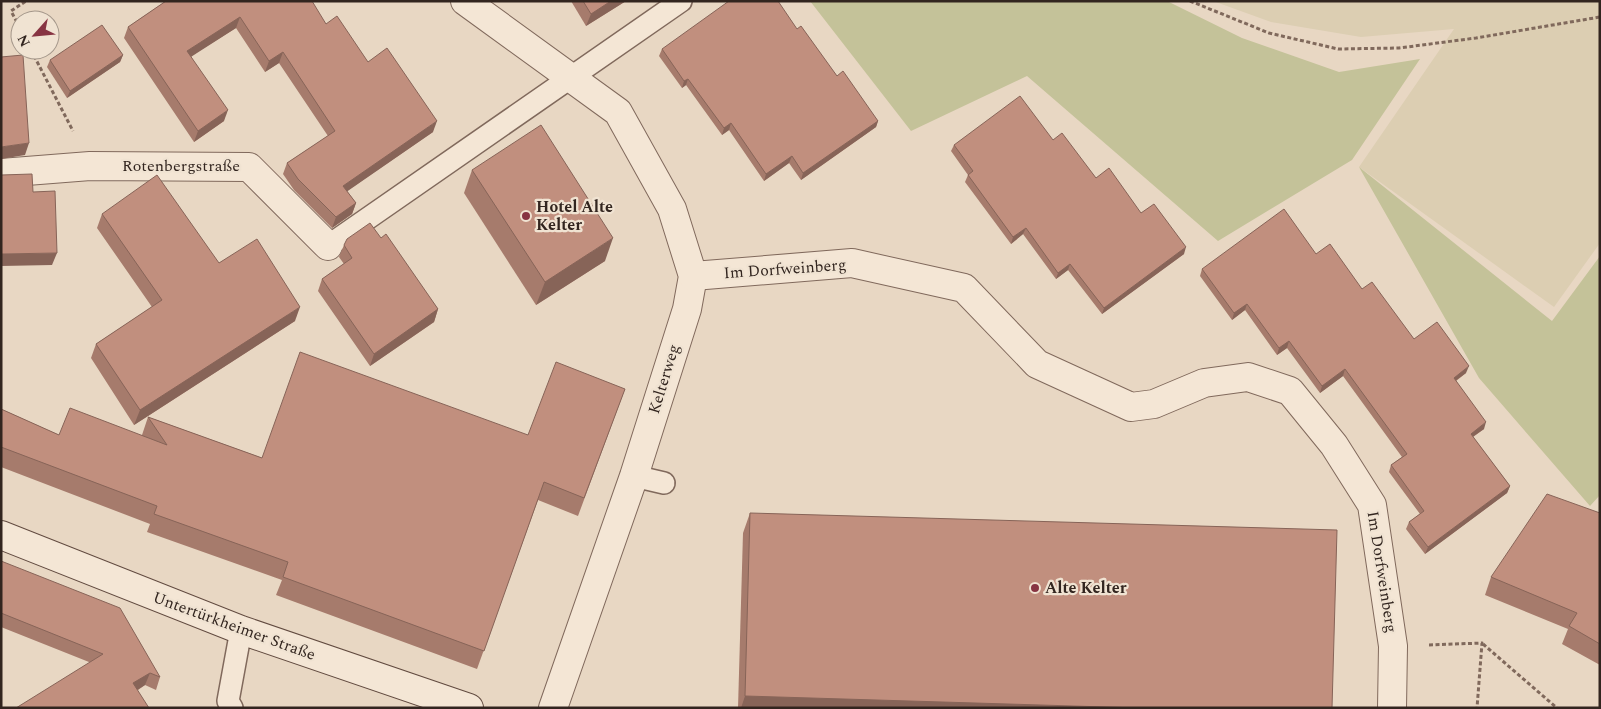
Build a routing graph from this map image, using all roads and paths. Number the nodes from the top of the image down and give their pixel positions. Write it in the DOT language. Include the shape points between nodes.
graph roads {
  1 [pos="26,1"];
  2 [pos="465,1"];
  3 [pos="681,1"];
  4 [pos="1190,1"];
  5 [pos="12,10"];
  6 [pos="1600,18"];
  7 [pos="36,60"];
  8 [pos="571,77"];
  9 [pos="90,166"];
  10 [pos="1,173"];
  11 [pos="328,246"];
  12 [pos="693,276"];
  13 [pos="634,476"];
  14 [pos="664,483"];
  15 [pos="1,535"];
  16 [pos="241,630"];
  17 [pos="1482,644"];
  18 [pos="1393,646"];
  19 [pos="232,708"];
  20 [pos="469,708"];
  21 [pos="553,708"];
  22 [pos="1392,708"];
  23 [pos="1477,708"];
  24 [pos="1557,708"];
  1 -- 5 [label="path"];
  2 -- 8 [label="street, Kelterweg"];
  3 -- 8 [label="lane"];
  4 -- 6 [label="path" via="1270,33 1338,49 1399,48"];
  7 -- 9 [label="path"];
  8 -- 11 [label="lane"];
  8 -- 12 [label="street, Kelterweg" via="618,112 672,209"];
  9 -- 10 [label="street, Rotenbergstraße"];
  9 -- 11 [label="street, Rotenbergstraße" via="249,167"];
  12 -- 13 [label="street, Kelterweg" via="686,309"];
  12 -- 18 [label="street, Im Dorfweinberg" via="852,263 964,288 1037,364 1131,407 1154,404 1204,382 1248,377 1290,392 1334,445 1372,505"];
  13 -- 14 [label="lane"];
  13 -- 21 [label="street, Kelterweg"];
  15 -- 16 [label="street, Untertürkheimer Straße"];
  16 -- 19 [label="lane" via="228,701"];
  16 -- 20 [label="street, Untertürkheimer Straße"];
  17 -- 18 [label="path"];
  17 -- 23 [label="path"];
  17 -- 24 [label="path"];
  18 -- 22 [label="street, Im Dorfweinberg"];
}
